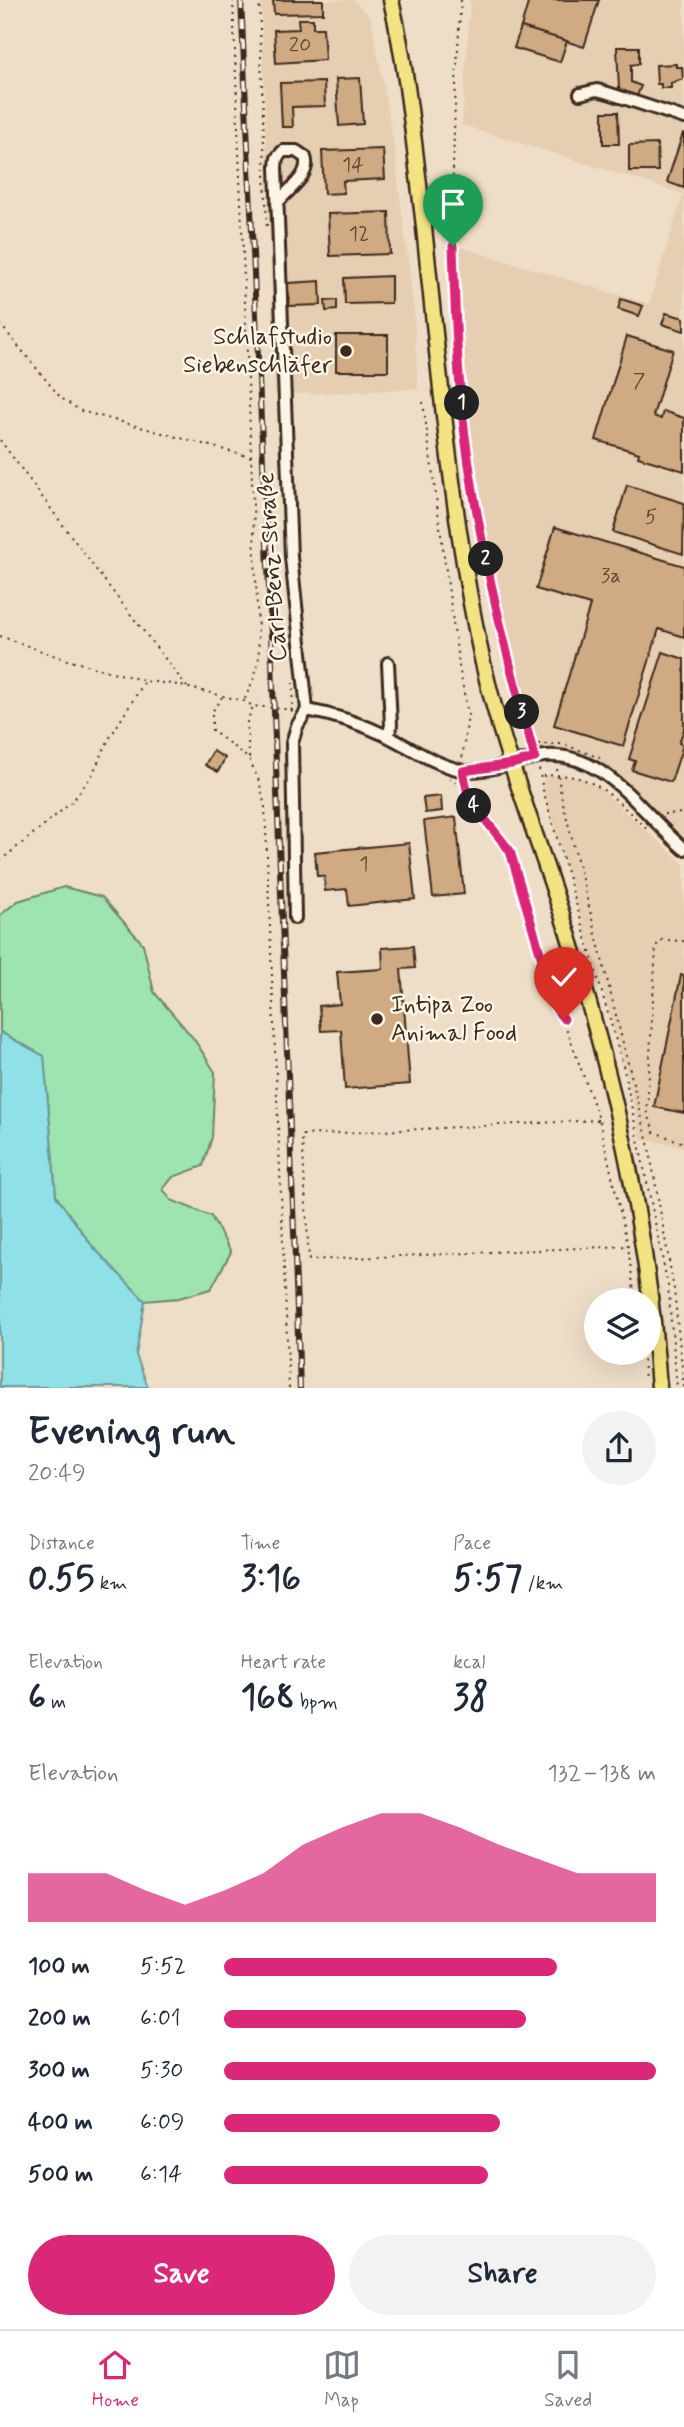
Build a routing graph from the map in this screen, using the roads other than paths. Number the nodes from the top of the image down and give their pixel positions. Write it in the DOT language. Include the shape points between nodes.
graph roads {
  1 [pos="391,0"];
  2 [pos="580,94"];
  3 [pos="684,118"];
  4 [pos="277,204"];
  5 [pos="388,663"];
  6 [pos="307,710"];
  7 [pos="388,736"];
  8 [pos="512,764"];
  9 [pos="684,831"];
  10 [pos="675,841"];
  11 [pos="684,849"];
  12 [pos="295,918"];
  13 [pos="652,1385"];
  1 -- 8 [label="main road" via="411,112 458,530 484,665"];
  2 -- 3 [label="street" via="597,90"];
  4 -- 4 [label="street, Carl-Benz-Straße" via="307,168 305,157 296,151 283,151 277,158"];
  4 -- 6 [label="street, Carl-Benz-Straße" via="291,557"];
  5 -- 7 [label="street"];
  6 -- 7 [label="street"];
  6 -- 12 [label="street" via="292,743"];
  7 -- 8 [label="street" via="463,771"];
  8 -- 10 [label="street" via="555,755 583,760 603,771"];
  8 -- 13 [label="main road" via="565,924 608,1075 637,1202 656,1340"];
  9 -- 10 [label="street"];
  10 -- 11 [label="street"];
}
